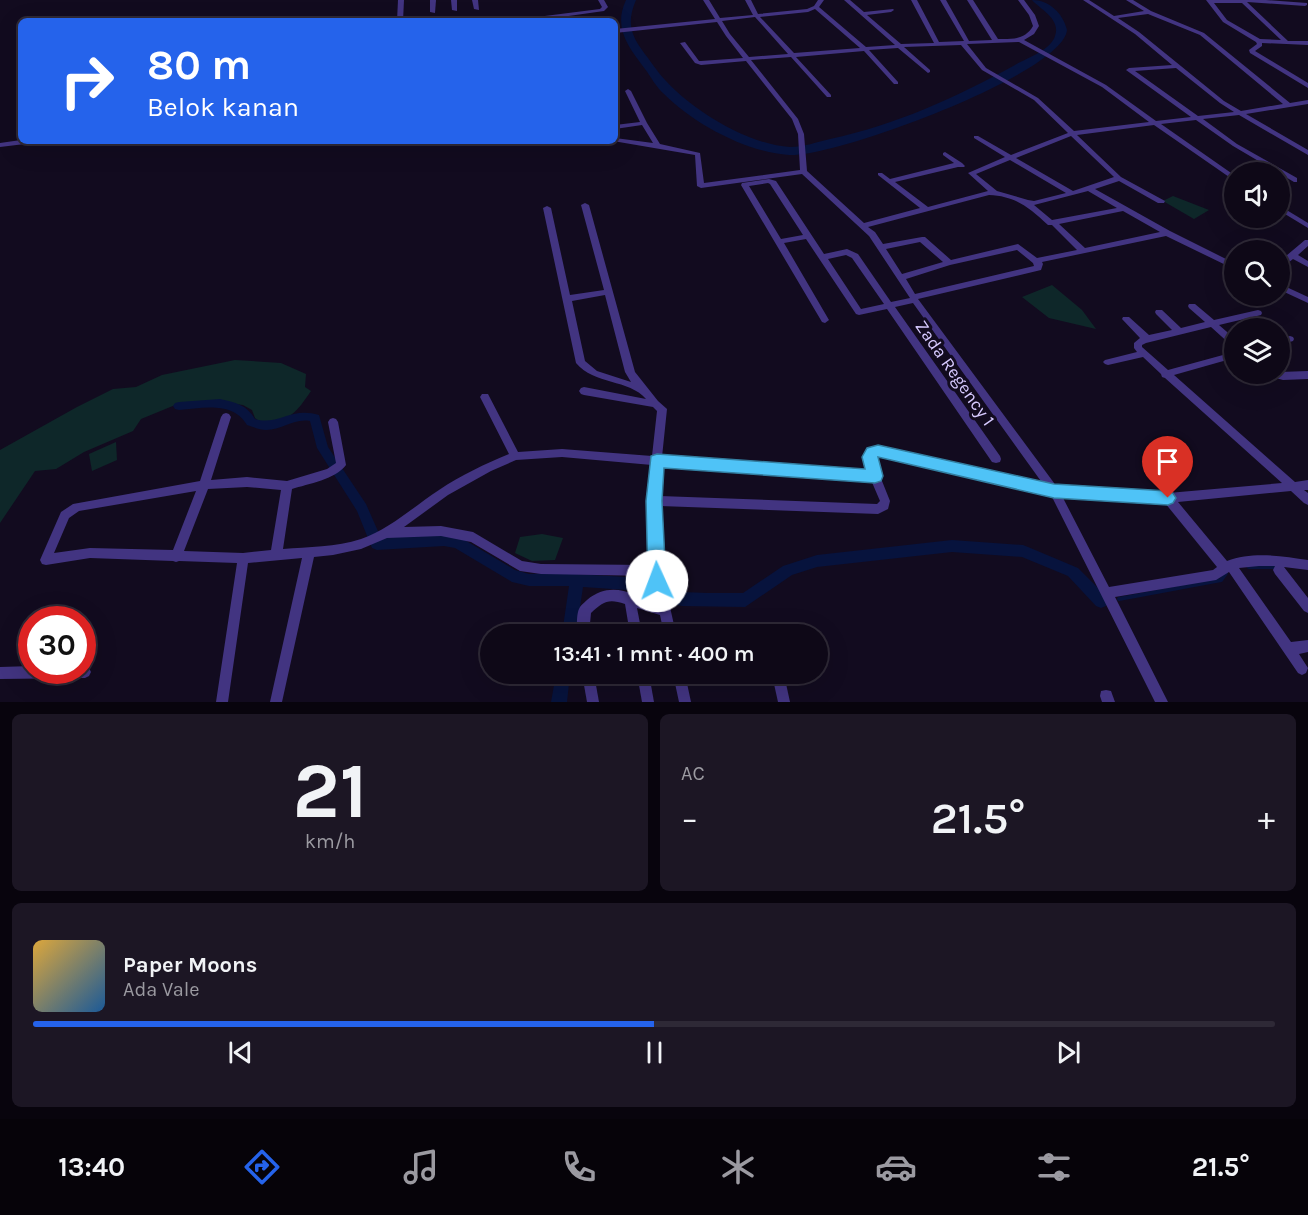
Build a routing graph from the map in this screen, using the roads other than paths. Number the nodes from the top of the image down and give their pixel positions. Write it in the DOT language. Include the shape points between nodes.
graph roads {
  1 [pos="401,0"];
  2 [pos="433,0"];
  3 [pos="454,0"];
  4 [pos="475,0"];
  5 [pos="601,0"];
  6 [pos="706,0"];
  7 [pos="748,0"];
  8 [pos="821,0"];
  9 [pos="847,0"];
  10 [pos="914,0"];
  11 [pos="943,0"];
  12 [pos="970,0"];
  13 [pos="1021,0"];
  14 [pos="1086,0"];
  15 [pos="1129,0"];
  16 [pos="1209,0"];
  17 [pos="1242,1"];
  18 [pos="1273,1"];
  19 [pos="1305,4"];
  20 [pos="816,7"];
  21 [pos="477,9"];
  22 [pos="455,10"];
  23 [pos="891,10"];
  24 [pos="433,12"];
  25 [pos="1149,12"];
  26 [pos="755,14"];
  27 [pos="862,14"];
  28 [pos="1114,17"];
  29 [pos="400,18"];
  30 [pos="544,18"];
  31 [pos="716,19"];
  32 [pos="618,31"];
  33 [pos="996,40"];
  34 [pos="1020,40"];
  35 [pos="1259,41"];
  36 [pos="965,42"];
  37 [pos="1286,42"];
  38 [pos="683,43"];
  39 [pos="1308,43"];
  40 [pos="937,44"];
  41 [pos="900,46"];
  42 [pos="865,49"];
  43 [pos="792,56"];
  44 [pos="747,59"];
  45 [pos="1177,66"];
  46 [pos="928,71"];
  47 [pos="896,83"];
  48 [pos="1308,86"];
  49 [pos="628,91"];
  50 [pos="829,96"];
  51 [pos="1308,102"];
  52 [pos="1287,104"];
  53 [pos="1240,113"];
  54 [pos="1196,118"];
  55 [pos="644,123"];
  56 [pos="1155,123"];
  57 [pos="618,127"];
  58 [pos="1071,134"];
  59 [pos="976,137"];
  60 [pos="618,140"];
  61 [pos="18,143"];
  62 [pos="0,145"];
  63 [pos="658,146"];
  64 [pos="1308,153"];
  65 [pos="945,154"];
  66 [pos="1012,158"];
  67 [pos="960,164"];
  68 [pos="1224,171"];
  69 [pos="804,172"];
  70 [pos="971,173"];
  71 [pos="880,174"];
  72 [pos="1119,178"];
  73 [pos="1294,180"];
  74 [pos="889,181"];
  75 [pos="1089,189"];
  76 [pos="995,193"];
  77 [pos="1071,193"];
  78 [pos="1161,201"];
  79 [pos="1026,202"];
  80 [pos="585,205"];
  81 [pos="547,208"];
  82 [pos="926,209"];
  83 [pos="1123,209"];
  84 [pos="1290,214"];
  85 [pos="1055,224"];
  86 [pos="865,225"];
  87 [pos="1308,226"];
  88 [pos="1167,233"];
  89 [pos="809,236"];
  90 [pos="778,242"];
  91 [pos="1308,242"];
  92 [pos="882,247"];
  93 [pos="1083,251"];
  94 [pos="1292,255"];
  95 [pos="823,257"];
  96 [pos="1036,261"];
  97 [pos="1224,261"];
  98 [pos="949,262"];
  99 [pos="1308,264"];
  100 [pos="900,278"];
  101 [pos="609,292"];
  102 [pos="1290,292"];
  103 [pos="914,298"];
  104 [pos="566,299"];
  105 [pos="1308,300"];
  106 [pos="888,305"];
  107 [pos="1192,306"];
  108 [pos="1159,312"];
  109 [pos="1258,313"];
  110 [pos="1126,319"];
  111 [pos="825,320"];
  112 [pos="1212,324"];
  113 [pos="1179,332"];
  114 [pos="1224,334"];
  115 [pos="1147,339"];
  116 [pos="1143,354"];
  117 [pos="1224,358"];
  118 [pos="1108,362"];
  119 [pos="1165,374"];
  120 [pos="1308,375"];
  121 [pos="1290,376"];
  122 [pos="639,388"];
  123 [pos="584,392"];
  124 [pos="485,397"];
  125 [pos="655,404"];
  126 [pos="226,417"];
  127 [pos="333,422"];
  128 [pos="515,456"];
  129 [pos="996,459"];
  130 [pos="657,461"];
  131 [pos="875,476"];
  132 [pos="204,485"];
  133 [pos="1308,485"];
  134 [pos="287,486"];
  135 [pos="1293,486"];
  136 [pos="1054,491"];
  137 [pos="1168,498"];
  138 [pos="1308,500"];
  139 [pos="654,501"];
  140 [pos="381,536"];
  141 [pos="309,553"];
  142 [pos="276,556"];
  143 [pos="176,557"];
  144 [pos="243,558"];
  145 [pos="1308,565"];
  146 [pos="1229,568"];
  147 [pos="1279,570"];
  148 [pos="656,576"];
  149 [pos="1107,593"];
  150 [pos="630,600"];
  151 [pos="663,604"];
  152 [pos="1308,608"];
  153 [pos="584,624"];
  154 [pos="634,624"];
  155 [pos="668,624"];
  156 [pos="1308,646"];
  157 [pos="1288,649"];
  158 [pos="1302,669"];
  159 [pos="0,674"];
  160 [pos="18,674"];
  161 [pos="590,684"];
  162 [pos="645,684"];
  163 [pos="681,684"];
  164 [pos="780,684"];
  165 [pos="222,702"];
  166 [pos="276,702"];
  167 [pos="593,702"];
  168 [pos="648,702"];
  169 [pos="685,702"];
  170 [pos="784,702"];
  171 [pos="1162,702"];
  1 -- 29 [label="street"];
  2 -- 24 [label="street"];
  3 -- 22 [label="street"];
  4 -- 21 [label="street"];
  5 -- 30 [label="street" via="605,7 602,10"];
  6 -- 31 [label="street"];
  7 -- 26 [label="street"];
  8 -- 20 [label="street"];
  9 -- 27 [label="street"];
  10 -- 40 [label="street"];
  11 -- 36 [label="street"];
  12 -- 33 [label="street"];
  13 -- 34 [label="street" via="1036,27"];
  14 -- 28 [label="street"];
  15 -- 25 [label="street"];
  16 -- 17 [label="street"];
  16 -- 35 [label="street" via="1225,21"];
  17 -- 18 [label="street"];
  17 -- 37 [label="street"];
  18 -- 19 [label="street"];
  20 -- 26 [label="street"];
  20 -- 42 [label="street"];
  23 -- 27 [label="street"];
  25 -- 28 [label="street"];
  25 -- 52 [label="street" via="1202,34"];
  26 -- 31 [label="street"];
  26 -- 43 [label="street"];
  27 -- 41 [label="street"];
  28 -- 45 [label="street"];
  31 -- 32 [label="street"];
  31 -- 44 [label="street"];
  33 -- 34 [label="street"];
  33 -- 36 [label="street"];
  34 -- 56 [label="street" via="1104,86"];
  35 -- 37 [label="street"];
  35 -- 48 [label="street" via="1252,52"];
  36 -- 40 [label="street"];
  36 -- 58 [label="street" via="984,69 1035,99"];
  37 -- 39 [label="street"];
  38 -- 44 [label="street" via="698,63"];
  40 -- 41 [label="street"];
  41 -- 42 [label="street"];
  41 -- 46 [label="street"];
  42 -- 43 [label="street"];
  42 -- 47 [label="street"];
  43 -- 44 [label="street"];
  43 -- 50 [label="street"];
  44 -- 69 [label="street" via="795,119 801,134"];
  45 -- 53 [label="street"];
  45 -- 54 [label="street" via="1129,70"];
  49 -- 55 [label="street"];
  51 -- 52 [label="street"];
  52 -- 53 [label="street"];
  53 -- 54 [label="street"];
  53 -- 64 [label="street"];
  54 -- 56 [label="street"];
  54 -- 73 [label="street"];
  55 -- 57 [label="street"];
  55 -- 63 [label="street"];
  56 -- 58 [label="street"];
  56 -- 68 [label="street"];
  58 -- 66 [label="street"];
  58 -- 72 [label="street"];
  59 -- 66 [label="street"];
  60 -- 63 [label="street"];
  61 -- 62 [label="street"];
  63 -- 69 [label="street" via="698,154 701,186"];
  65 -- 67 [label="street"];
  66 -- 70 [label="street"];
  66 -- 77 [label="street"];
  67 -- 70 [label="street"];
  67 -- 74 [label="street"];
  69 -- 86 [label="street"];
  70 -- 76 [label="street"];
  71 -- 74 [label="street"];
  72 -- 75 [label="street"];
  72 -- 78 [label="street"];
  74 -- 82 [label="street"];
  75 -- 77 [label="street"];
  75 -- 83 [label="street"];
  76 -- 79 [label="street"];
  76 -- 82 [label="street"];
  77 -- 79 [label="street"];
  79 -- 85 [label="street" via="1047,222"];
  80 -- 101 [label="street"];
  81 -- 104 [label="street"];
  82 -- 86 [label="street"];
  83 -- 85 [label="street"];
  83 -- 88 [label="street"];
  84 -- 87 [label="street"];
  85 -- 93 [label="street"];
  86 -- 92 [label="street"];
  88 -- 93 [label="street"];
  88 -- 97 [label="street"];
  89 -- 90 [label="street"];
  89 -- 90 [label="street, Zada Regency 1" via="773,183 745,186"];
  89 -- 95 [label="street, Zada Regency 1"];
  90 -- 111 [label="street, Zada Regency 1"];
  91 -- 94 [label="street"];
  92 -- 98 [label="street" via="922,239"];
  92 -- 100 [label="street"];
  93 -- 96 [label="street"];
  94 -- 99 [label="street"];
  95 -- 106 [label="street, Zada Regency 1" via="847,252 855,256"];
  95 -- 106 [label="street, Zada Regency 1" via="858,312"];
  96 -- 98 [label="street" via="1018,247"];
  96 -- 103 [label="street, Zada Regency 1" via="1038,268"];
  98 -- 100 [label="street"];
  100 -- 103 [label="street"];
  101 -- 104 [label="street"];
  101 -- 122 [label="street" via="630,372"];
  102 -- 105 [label="street"];
  103 -- 106 [label="street, Zada Regency 1"];
  103 -- 136 [label="street"];
  104 -- 122 [label="street" via="584,367"];
  106 -- 129 [label="street, Zada Regency 1"];
  107 -- 112 [label="street"];
  108 -- 113 [label="street"];
  109 -- 112 [label="street"];
  110 -- 115 [label="street"];
  112 -- 113 [label="street"];
  112 -- 114 [label="street"];
  113 -- 115 [label="street"];
  115 -- 116 [label="street" via="1138,343"];
  116 -- 118 [label="street"];
  116 -- 119 [label="street"];
  117 -- 119 [label="street"];
  119 -- 135 [label="street"];
  120 -- 121 [label="street"];
  122 -- 125 [label="street"];
  123 -- 125 [label="street"];
  124 -- 128 [label="street"];
  125 -- 130 [label="street" via="663,415"];
  126 -- 132 [label="street"];
  127 -- 134 [label="street" via="341,465"];
  128 -- 130 [label="street" via="562,453"];
  128 -- 140 [label="street" via="444,492"];
  130 -- 131 [label="street"];
  130 -- 139 [label="street"];
  131 -- 136 [label="street" via="870,457 878,451"];
  131 -- 139 [label="street" via="885,501 878,509"];
  132 -- 134 [label="street" via="247,482"];
  132 -- 143 [label="street"];
  132 -- 143 [label="street" via="69,510 46,560 90,553"];
  133 -- 135 [label="street"];
  134 -- 142 [label="street"];
  135 -- 137 [label="street"];
  135 -- 138 [label="street"];
  136 -- 137 [label="street"];
  136 -- 149 [label="street"];
  137 -- 146 [label="street"];
  139 -- 148 [label="street"];
  140 -- 141 [label="street" via="348,547"];
  140 -- 148 [label="street" via="441,531 473,537 520,566"];
  141 -- 142 [label="street"];
  141 -- 166 [label="street"];
  142 -- 144 [label="street"];
  143 -- 144 [label="street"];
  144 -- 165 [label="street"];
  145 -- 146 [label="street" via="1276,560"];
  146 -- 149 [label="street" via="1216,574"];
  146 -- 157 [label="street"];
  147 -- 152 [label="street"];
  148 -- 151 [label="street"];
  149 -- 171 [label="street"];
  150 -- 151 [label="street"];
  150 -- 153 [label="street" via="600,597 585,610"];
  150 -- 154 [label="street"];
  151 -- 155 [label="street"];
  156 -- 157 [label="street"];
  157 -- 158 [label="street"];
  159 -- 160 [label="street"];
  161 -- 167 [label="street"];
  162 -- 168 [label="street"];
  163 -- 169 [label="street"];
  164 -- 170 [label="street"];
}
